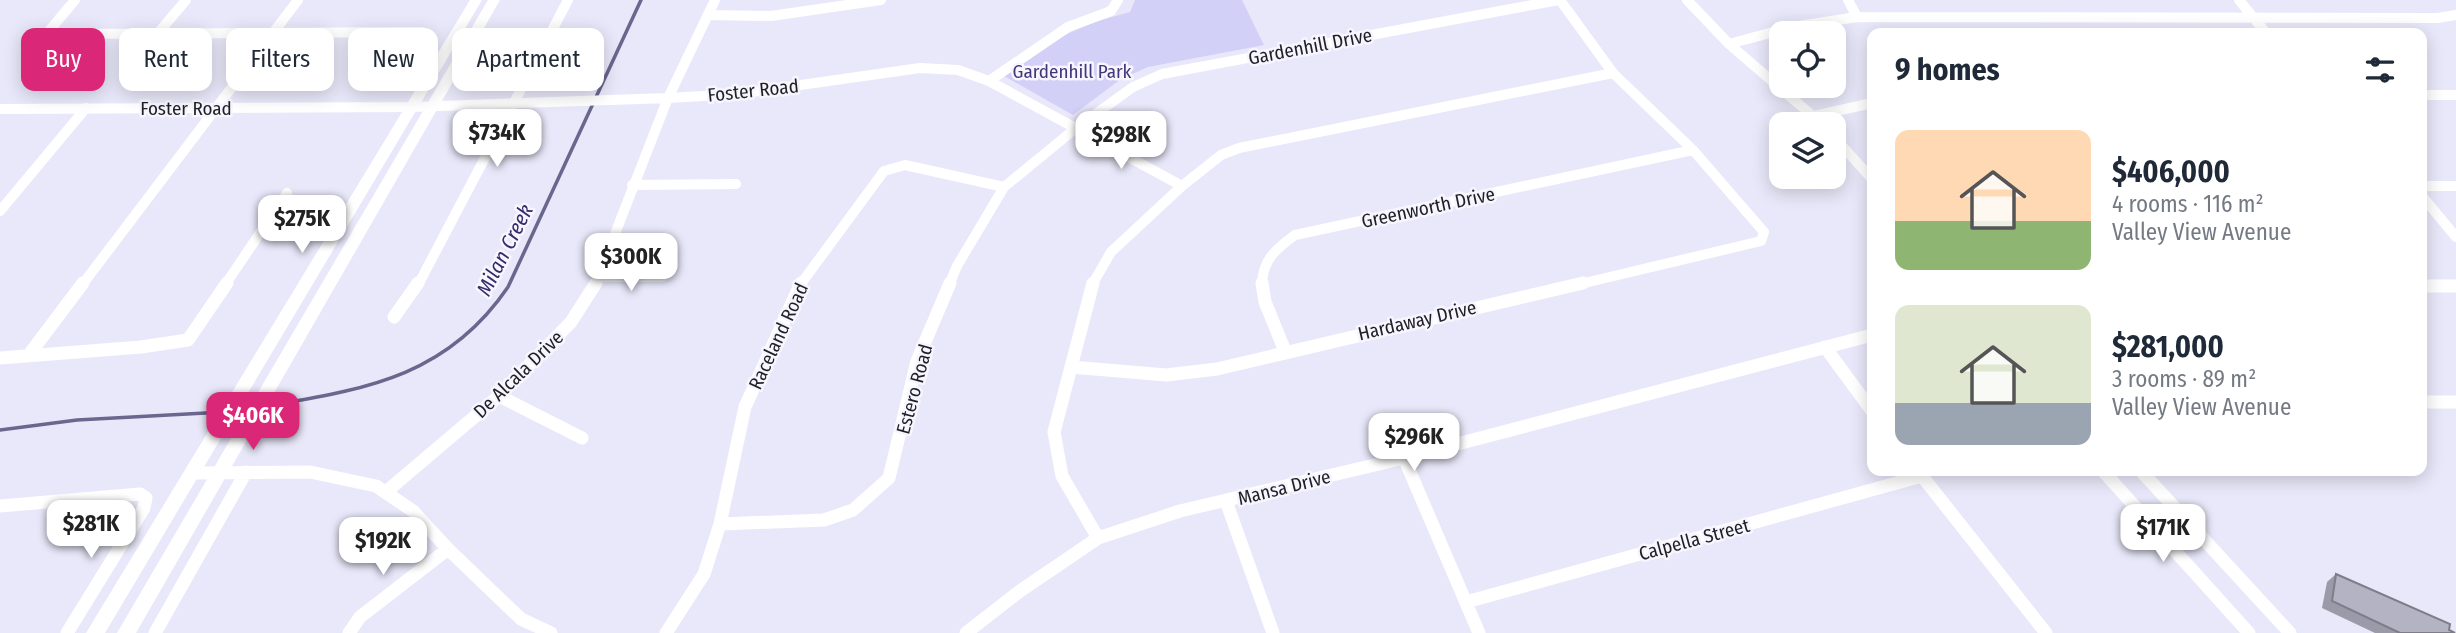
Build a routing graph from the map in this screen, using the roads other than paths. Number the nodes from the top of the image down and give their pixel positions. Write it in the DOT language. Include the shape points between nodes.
graph roads {
  1 [pos="75,0"];
  2 [pos="186,0"];
  3 [pos="298,0"];
  4 [pos="476,0"];
  5 [pos="494,0"];
  6 [pos="568,0"];
  7 [pos="715,0"];
  8 [pos="881,0"];
  9 [pos="1118,0"];
  10 [pos="1559,0"];
  11 [pos="1686,0"];
  12 [pos="1848,0"];
  13 [pos="2239,0"];
  14 [pos="835,3"];
  15 [pos="709,15"];
  16 [pos="2456,15"];
  17 [pos="1857,17"];
  18 [pos="2254,18"];
  19 [pos="162,28"];
  20 [pos="277,28"];
  21 [pos="2262,28"];
  22 [pos="119,33"];
  23 [pos="1729,44"];
  24 [pos="1613,73"];
  25 [pos="989,81"];
  26 [pos="231,91"];
  27 [pos="2427,95"];
  28 [pos="2456,95"];
  29 [pos="668,98"];
  30 [pos="514,104"];
  31 [pos="1867,105"];
  32 [pos="432,106"];
  33 [pos="411,107"];
  34 [pos="0,108"];
  35 [pos="86,108"];
  36 [pos="218,108"];
  37 [pos="1809,112"];
  38 [pos="1843,112"];
  39 [pos="1076,128"];
  40 [pos="1693,150"];
  41 [pos="1846,151"];
  42 [pos="1867,174"];
  43 [pos="736,184"];
  44 [pos="632,185"];
  45 [pos="1182,186"];
  46 [pos="2427,186"];
  47 [pos="2456,186"];
  48 [pos="1004,187"];
  49 [pos="287,193"];
  50 [pos="2427,202"];
  51 [pos="0,211"];
  52 [pos="2456,237"];
  53 [pos="600,276"];
  54 [pos="662,277"];
  55 [pos="2427,286"];
  56 [pos="2456,286"];
  57 [pos="394,317"];
  58 [pos="1867,336"];
  59 [pos="1825,347"];
  60 [pos="1285,351"];
  61 [pos="31,352"];
  62 [pos="0,358"];
  63 [pos="1071,367"];
  64 [pos="499,396"];
  65 [pos="2427,402"];
  66 [pos="2456,402"];
  67 [pos="1867,404"];
  68 [pos="582,438"];
  69 [pos="1404,458"];
  70 [pos="219,472"];
  71 [pos="246,472"];
  72 [pos="192,473"];
  73 [pos="1909,476"];
  74 [pos="1922,476"];
  75 [pos="2108,476"];
  76 [pos="2146,476"];
  77 [pos="387,491"];
  78 [pos="1226,501"];
  79 [pos="0,506"];
  80 [pos="720,524"];
  81 [pos="1098,538"];
  82 [pos="447,549"];
  83 [pos="1466,602"];
  84 [pos="67,633"];
  85 [pos="95,633"];
  86 [pos="125,633"];
  87 [pos="155,633"];
  88 [pos="349,633"];
  89 [pos="551,633"];
  90 [pos="666,633"];
  91 [pos="966,633"];
  92 [pos="1273,633"];
  93 [pos="1479,633"];
  94 [pos="2046,633"];
  95 [pos="2249,633"];
  96 [pos="2290,633"];
  1 -- 22 [label="street" via="49,31"];
  2 -- 19 [label="street"];
  3 -- 20 [label="street"];
  4 -- 33 [label="main road"];
  5 -- 32 [label="main road"];
  6 -- 30 [label="street"];
  7 -- 15 [label="street, De Alcala Drive"];
  8 -- 14 [label="street"];
  9 -- 25 [label="street" via="1111,11 1068,27"];
  10 -- 24 [label="street"];
  10 -- 39 [label="street, Gardenhill Drive" via="1162,74 1133,87"];
  11 -- 23 [label="street"];
  12 -- 17 [label="street"];
  13 -- 18 [label="street"];
  14 -- 15 [label="street" via="771,16"];
  15 -- 29 [label="street, De Alcala Drive"];
  16 -- 18 [label="street"];
  17 -- 18 [label="street"];
  17 -- 23 [label="street" via="1791,27"];
  18 -- 21 [label="street"];
  23 -- 37 [label="street"];
  24 -- 40 [label="street"];
  24 -- 45 [label="street" via="1239,148 1221,155"];
  25 -- 29 [label="street, Foster Road" via="958,70 920,68 738,94"];
  25 -- 39 [label="street, Foster Road"];
  26 -- 36 [label="street"];
  27 -- 28 [label="street"];
  29 -- 30 [label="street, Foster Road"];
  29 -- 44 [label="street, De Alcala Drive"];
  30 -- 32 [label="street, Foster Road"];
  30 -- 57 [label="street" via="412,295"];
  31 -- 38 [label="street"];
  32 -- 33 [label="street, Foster Road"];
  32 -- 70 [label="main road"];
  33 -- 36 [label="street, Foster Road"];
  33 -- 72 [label="main road"];
  34 -- 35 [label="street, Foster Road"];
  35 -- 36 [label="street, Foster Road"];
  35 -- 51 [label="street"];
  36 -- 61 [label="street"];
  39 -- 45 [label="street, Foster Road"];
  39 -- 48 [label="street, Estero Road"];
  40 -- 60 [label="street, Greenworth Drive" via="1295,235 1265,261 1261,281 1263,300"];
  40 -- 60 [label="street, Hardaway Drive" via="1764,232 1760,241"];
  41 -- 42 [label="street"];
  43 -- 44 [label="street"];
  44 -- 53 [label="street, De Alcala Drive"];
  45 -- 63 [label="street" via="1111,252 1091,288"];
  46 -- 47 [label="street"];
  48 -- 80 [label="street, Estero Road" via="957,266 917,361 889,478 853,510 824,520"];
  48 -- 80 [label="street, Raceland Road" via="905,165 884,171 800,282 745,407"];
  49 -- 61 [label="street" via="188,340 161,346"];
  50 -- 52 [label="street"];
  53 -- 54 [label="street"];
  53 -- 64 [label="street, De Alcala Drive" via="572,322"];
  55 -- 56 [label="street"];
  58 -- 59 [label="street, Mansa Drive"];
  59 -- 67 [label="street"];
  59 -- 69 [label="street, Mansa Drive"];
  60 -- 63 [label="street, Hardaway Drive" via="1217,369 1166,374"];
  61 -- 62 [label="street"];
  63 -- 81 [label="street" via="1054,432 1054,453 1058,471"];
  64 -- 68 [label="street"];
  64 -- 77 [label="street, De Alcala Drive"];
  65 -- 66 [label="street"];
  69 -- 78 [label="street, Mansa Drive"];
  69 -- 83 [label="street"];
  70 -- 71 [label="street"];
  70 -- 72 [label="street"];
  70 -- 86 [label="main road"];
  71 -- 77 [label="street" via="334,475"];
  71 -- 87 [label="street"];
  72 -- 85 [label="main road"];
  73 -- 83 [label="street, Calpella Street"];
  74 -- 94 [label="street"];
  75 -- 95 [label="street"];
  76 -- 96 [label="street"];
  77 -- 82 [label="street" via="413,511"];
  78 -- 81 [label="street, Mansa Drive"];
  78 -- 92 [label="street"];
  79 -- 84 [label="street" via="140,494 146,498"];
  80 -- 90 [label="street, Raceland Road" via="704,573"];
  81 -- 91 [label="street, Mansa Drive"];
  82 -- 88 [label="street" via="360,617"];
  82 -- 89 [label="street" via="522,619"];
  83 -- 93 [label="street"];
}
